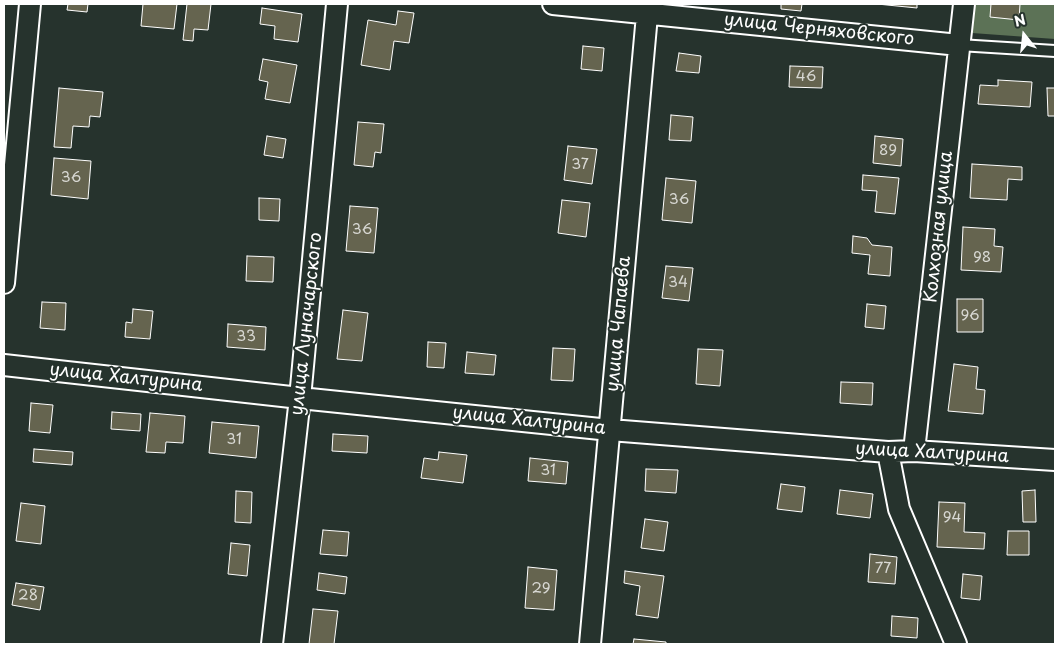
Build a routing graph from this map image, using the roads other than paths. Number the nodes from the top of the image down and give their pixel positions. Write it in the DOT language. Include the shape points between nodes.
graph roads {
  1 [pos="30,4"];
  2 [pos="337,4"];
  3 [pos="553,4"];
  4 [pos="964,4"];
  5 [pos="647,8"];
  6 [pos="959,44"];
  7 [pos="1055,51"];
  8 [pos="4,283"];
  9 [pos="4,365"];
  10 [pos="300,398"];
  11 [pos="610,430"];
  12 [pos="914,451"];
  13 [pos="888,452"];
  14 [pos="1055,460"];
  15 [pos="272,644"];
  16 [pos="590,644"];
  17 [pos="956,644"];
  1 -- 8 [label="street"];
  2 -- 10 [label="street, улица Луначарского"];
  3 -- 5 [label="street, улица Черняховского"];
  4 -- 6 [label="street, Колхозная улица"];
  5 -- 6 [label="street, улица Черняховского"];
  5 -- 11 [label="street, улица Чапаева"];
  6 -- 7 [label="lane, улица Черняховского"];
  6 -- 12 [label="street, Колхозная улица"];
  9 -- 10 [label="street, улица Халтурина"];
  10 -- 11 [label="street, улица Халтурина"];
  10 -- 15 [label="street, улица Луначарского"];
  11 -- 13 [label="street, улица Халтурина"];
  11 -- 16 [label="street, улица Чапаева"];
  12 -- 13 [label="street, улица Халтурина"];
  12 -- 14 [label="street, улица Халтурина"];
  13 -- 17 [label="street" via="899,509"];
}
